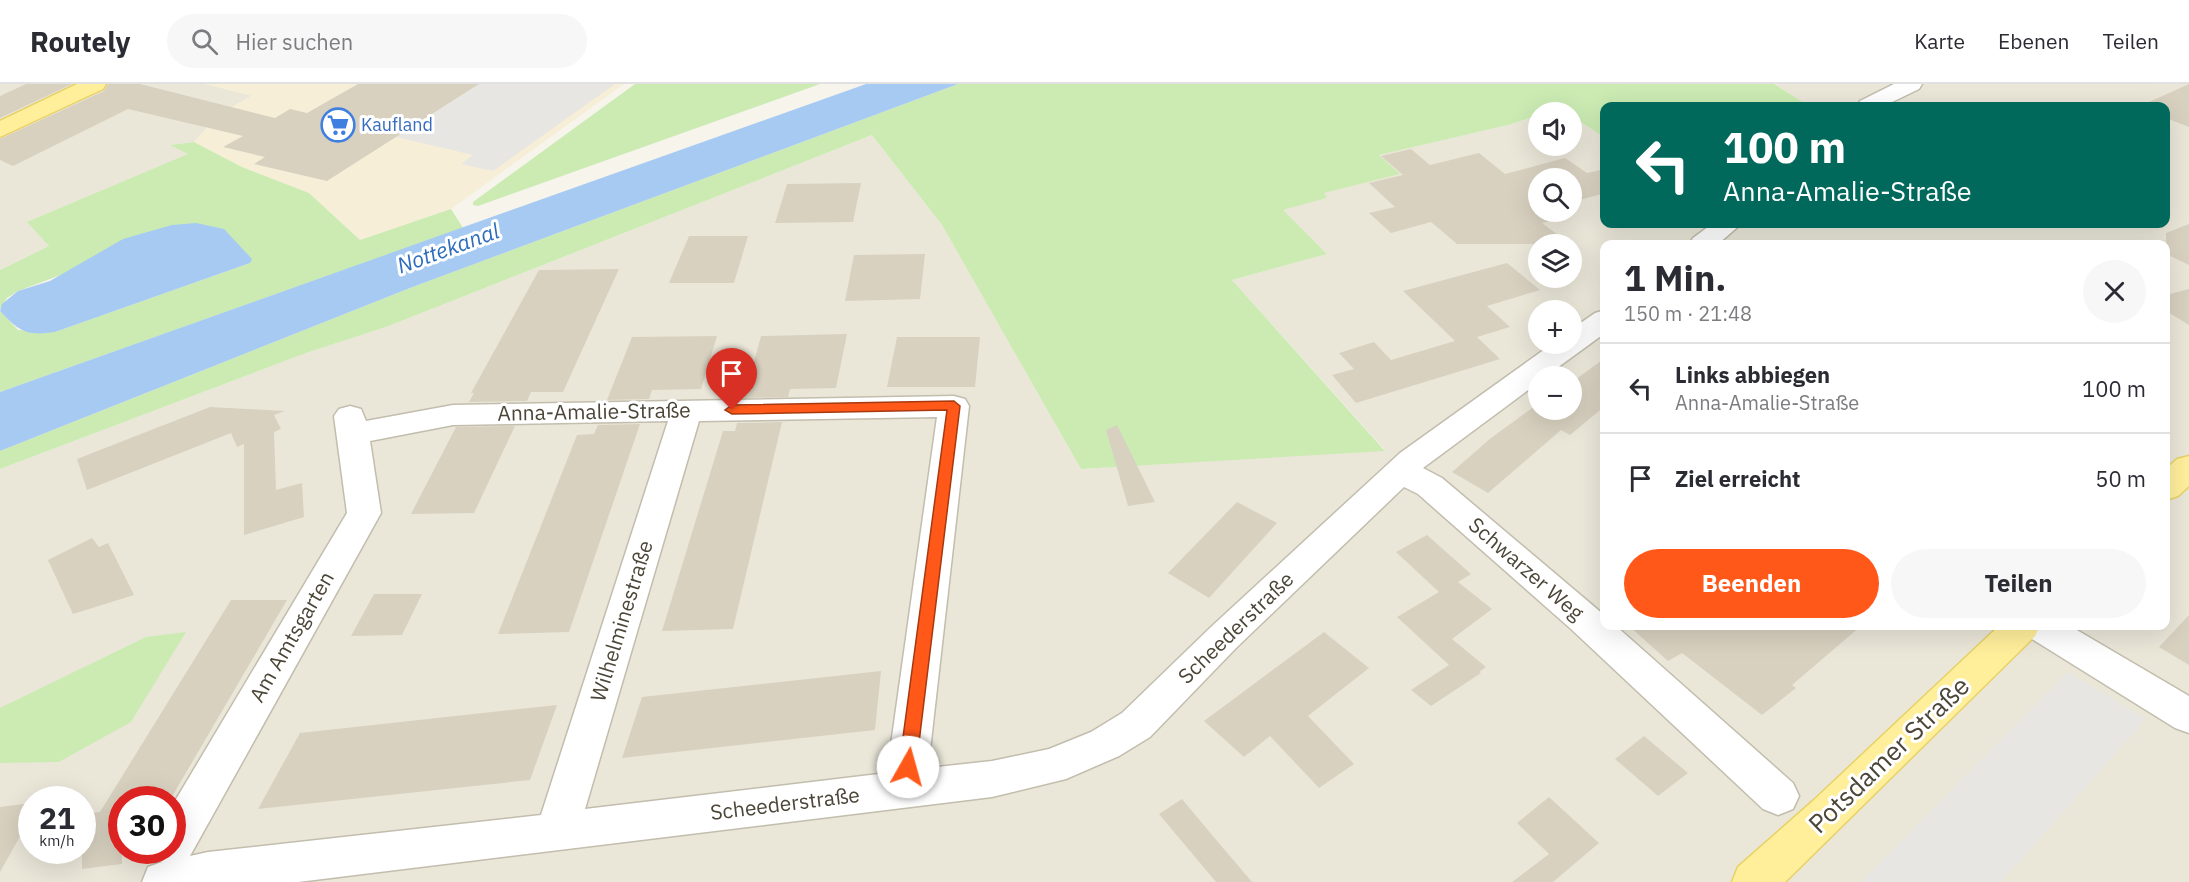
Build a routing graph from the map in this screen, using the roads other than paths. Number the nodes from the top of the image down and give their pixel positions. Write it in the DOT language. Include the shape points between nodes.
graph roads {
  1 [pos="95,84"];
  2 [pos="1911,84"];
  3 [pos="1876,102"];
  4 [pos="0,130"];
  5 [pos="1723,228"];
  6 [pos="1707,240"];
  7 [pos="1600,323"];
  8 [pos="687,410"];
  9 [pos="351,425"];
  10 [pos="2189,467"];
  11 [pos="1401,471"];
  12 [pos="2170,484"];
  13 [pos="2018,630"];
  14 [pos="2047,630"];
  15 [pos="2189,716"];
  16 [pos="905,790"];
  17 [pos="1778,796"];
  18 [pos="186,822"];
  19 [pos="557,832"];
  20 [pos="163,864"];
  21 [pos="153,882"];
  22 [pos="164,882"];
  23 [pos="1754,882"];
  1 -- 4 [label="main road"];
  2 -- 3 [label="street"];
  5 -- 6 [label="street"];
  7 -- 11 [label="street, Scheederstraße"];
  8 -- 9 [label="street, Anna-Amalie-Straße" via="453,415"];
  8 -- 16 [label="street, Anna-Amalie-Straße" via="954,406"];
  8 -- 19 [label="street, Wilhelminestraße"];
  9 -- 18 [label="street, Am Amtsgarten" via="364,513"];
  10 -- 12 [label="main road"];
  11 -- 16 [label="street, Scheederstraße" via="1136,725 1104,744 1052,766 992,779"];
  11 -- 17 [label="street, Schwarzer Weg" via="1430,486 1584,619"];
  13 -- 23 [label="main road, Potsdamer Straße"];
  14 -- 15 [label="street"];
  16 -- 19 [label="street, Scheederstraße"];
  19 -- 22 [label="street, Scheederstraße" via="208,872"];
  20 -- 21 [label="street"];
}
